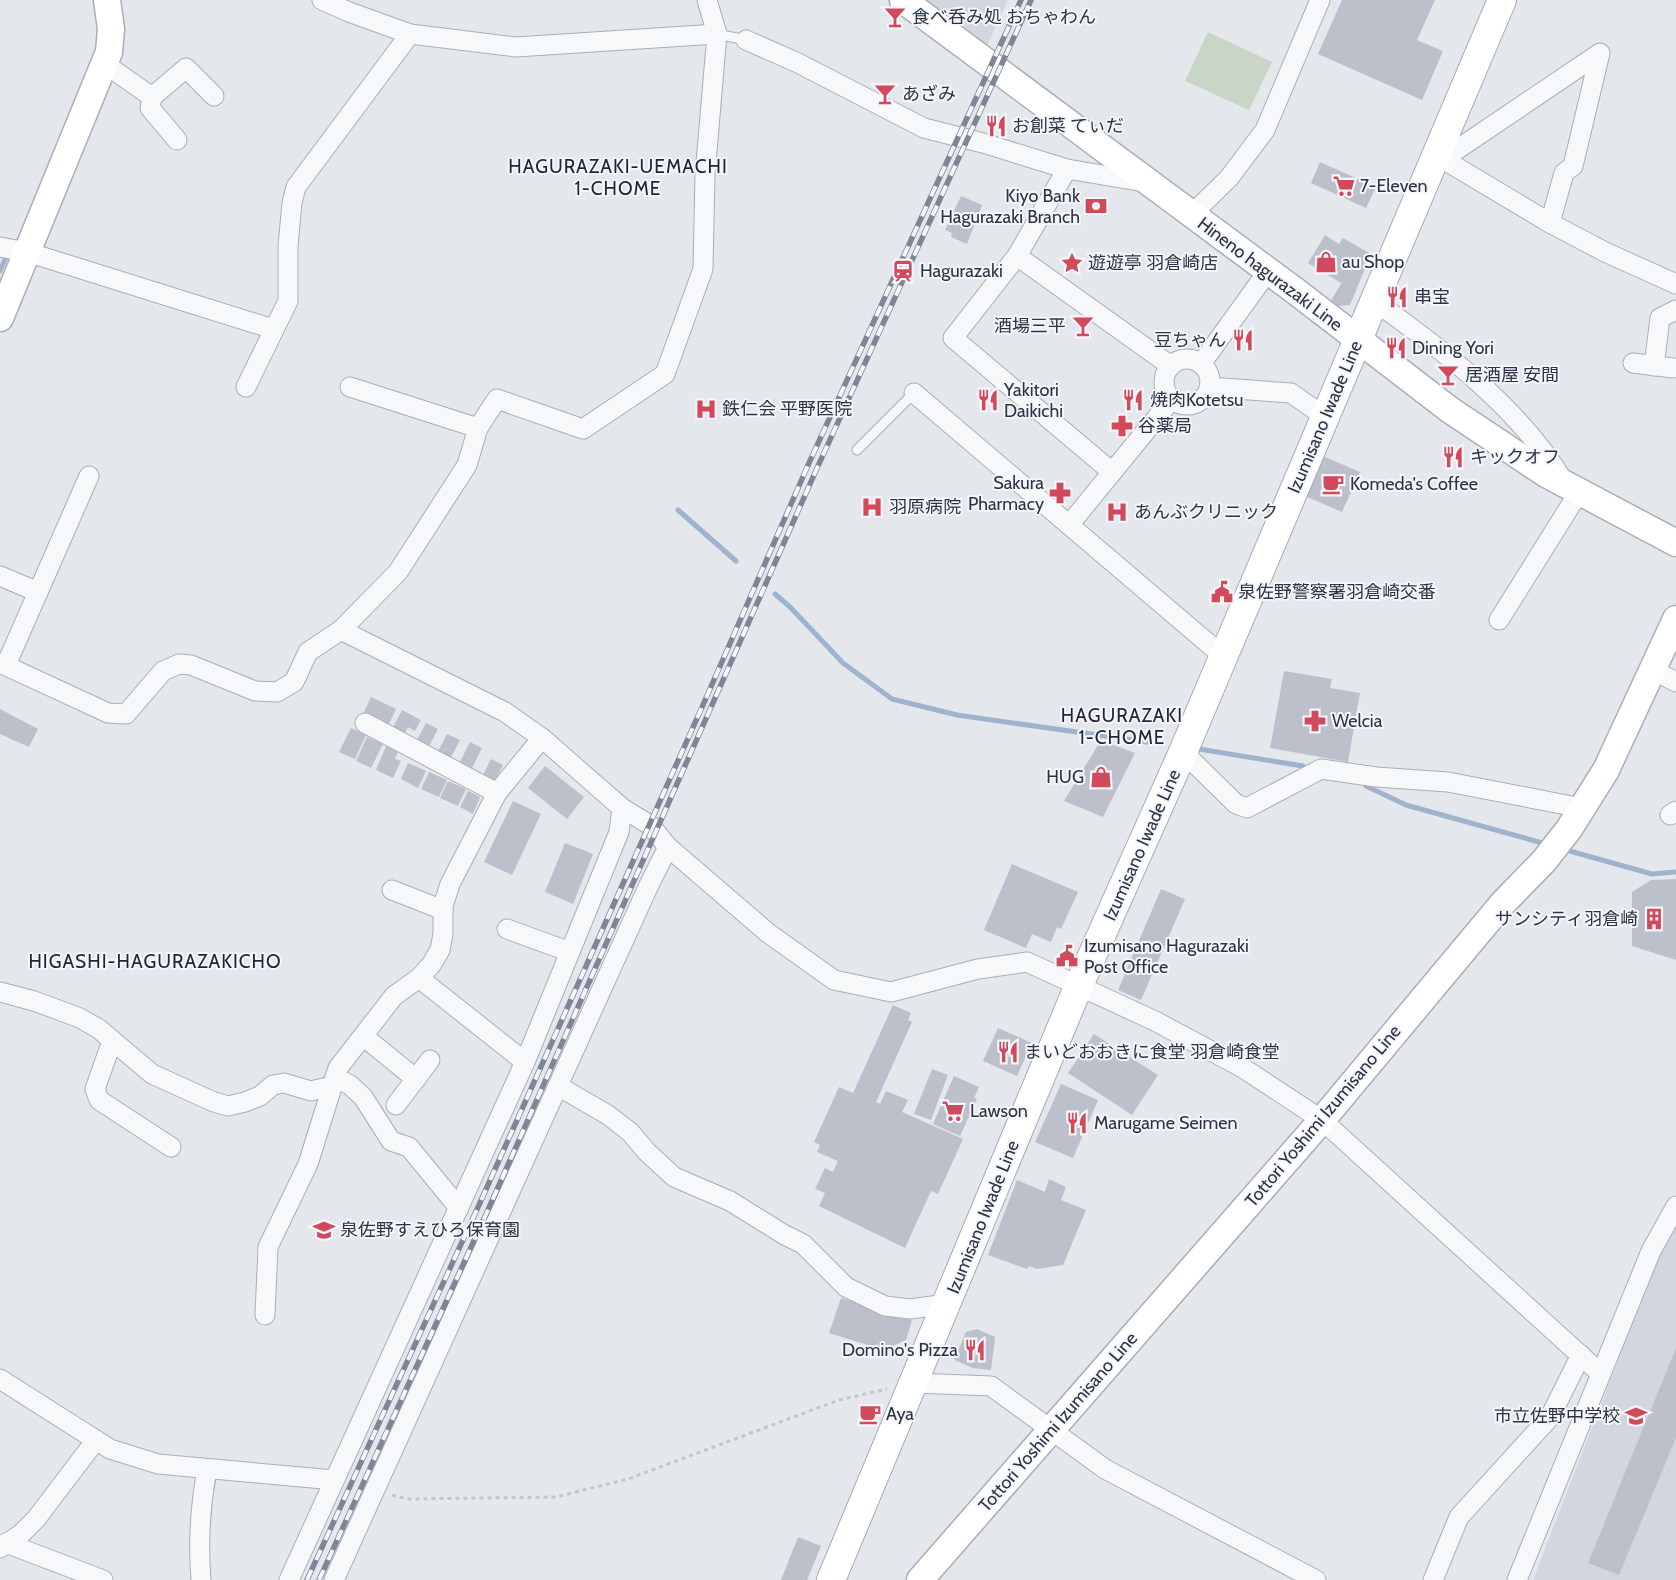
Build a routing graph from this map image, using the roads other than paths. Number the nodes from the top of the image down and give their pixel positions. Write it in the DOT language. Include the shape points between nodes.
graph roads {
  1 [pos="107,0"];
  2 [pos="322,0"];
  3 [pos="707,0"];
  4 [pos="903,0"];
  5 [pos="1320,0"];
  6 [pos="1502,0"];
  7 [pos="410,34"];
  8 [pos="717,34"];
  9 [pos="746,40"];
  10 [pos="105,64"];
  11 [pos="214,96"];
  12 [pos="152,98"];
  13 [pos="177,140"];
  14 [pos="1440,157"];
  15 [pos="1067,169"];
  16 [pos="1148,182"];
  17 [pos="1191,215"];
  18 [pos="1550,223"];
  19 [pos="0,247"];
  20 [pos="26,252"];
  21 [pos="1017,256"];
  22 [pos="1268,271"];
  23 [pos="1676,284"];
  24 [pos="1374,301"];
  25 [pos="1676,310"];
  26 [pos="0,318"];
  27 [pos="273,329"];
  28 [pos="1358,339"];
  29 [pos="1633,363"];
  30 [pos="1201,364"];
  31 [pos="1171,366"];
  32 [pos="1654,366"];
  33 [pos="1673,368"];
  34 [pos="246,387"];
  35 [pos="350,387"];
  36 [pos="1209,387"];
  37 [pos="914,393"];
  38 [pos="1172,398"];
  39 [pos="1325,416"];
  40 [pos="478,428"];
  41 [pos="857,450"];
  42 [pos="1112,472"];
  43 [pos="90,476"];
  44 [pos="1572,488"];
  45 [pos="1069,525"];
  46 [pos="1676,542"];
  47 [pos="0,576"];
  48 [pos="38,592"];
  49 [pos="1676,619"];
  50 [pos="1500,620"];
  51 [pos="341,630"];
  52 [pos="1223,656"];
  53 [pos="3,664"];
  54 [pos="1653,670"];
  55 [pos="1676,682"];
  56 [pos="365,723"];
  57 [pos="542,738"];
  58 [pos="1183,752"];
  59 [pos="497,793"];
  60 [pos="622,808"];
  61 [pos="1582,808"];
  62 [pos="668,847"];
  63 [pos="392,890"];
  64 [pos="443,910"];
  65 [pos="507,930"];
  66 [pos="570,952"];
  67 [pos="419,978"];
  68 [pos="1079,985"];
  69 [pos="0,992"];
  70 [pos="363,1036"];
  71 [pos="112,1040"];
  72 [pos="430,1060"];
  73 [pos="525,1062"];
  74 [pos="416,1079"];
  75 [pos="334,1081"];
  76 [pos="558,1086"];
  77 [pos="396,1105"];
  78 [pos="1322,1120"];
  79 [pos="171,1146"];
  80 [pos="1676,1206"];
  81 [pos="459,1208"];
  82 [pos="947,1304"];
  83 [pos="265,1314"];
  84 [pos="1581,1355"];
  85 [pos="1601,1374"];
  86 [pos="0,1379"];
  87 [pos="915,1383"];
  88 [pos="1052,1429"];
  89 [pos="96,1440"];
  90 [pos="206,1470"];
  91 [pos="334,1480"];
  92 [pos="3,1545"];
  93 [pos="103,1580"];
  94 [pos="200,1580"];
  95 [pos="289,1580"];
  96 [pos="334,1580"];
  97 [pos="831,1580"];
  98 [pos="920,1580"];
  99 [pos="1316,1580"];
  100 [pos="1433,1580"];
  101 [pos="1517,1580"];
  1 -- 10 [label="main road" via="111,29"];
  2 -- 7 [label="street"];
  3 -- 8 [label="street"];
  4 -- 16 [label="main road, Hineno hagurazaki Line"];
  5 -- 17 [label="street" via="1266,130 1229,178"];
  6 -- 14 [label="main road, Izumisano Iwade Line"];
  7 -- 8 [label="street" via="516,47"];
  7 -- 27 [label="street" via="296,187 288,246 288,301"];
  8 -- 9 [label="lane"];
  8 -- 40 [label="street" via="705,174 703,269 665,374 583,429 497,399"];
  9 -- 15 [label="street" via="924,128"];
  10 -- 12 [label="street"];
  10 -- 20 [label="main road"];
  11 -- 12 [label="street" via="186,68"];
  12 -- 13 [label="street" via="150,108"];
  14 -- 18 [label="street"];
  14 -- 18 [label="street" via="1600,53 1573,166 1564,173"];
  14 -- 24 [label="main road, Izumisano Iwade Line"];
  15 -- 16 [label="street"];
  15 -- 21 [label="street"];
  16 -- 17 [label="main road, Hineno hagurazaki Line"];
  17 -- 22 [label="main road, Hineno hagurazaki Line"];
  18 -- 23 [label="street"];
  19 -- 20 [label="street"];
  20 -- 26 [label="main road"];
  20 -- 27 [label="street"];
  21 -- 31 [label="street"];
  21 -- 42 [label="street" via="953,338"];
  22 -- 28 [label="main road, Hineno hagurazaki Line"];
  22 -- 30 [label="street"];
  24 -- 28 [label="main road, Izumisano Iwade Line"];
  24 -- 44 [label="street" via="1436,345 1531,434"];
  25 -- 32 [label="street" via="1660,318"];
  27 -- 34 [label="street"];
  28 -- 39 [label="main road, Izumisano Iwade Line"];
  28 -- 44 [label="main road, Hineno hagurazaki Line" via="1450,410"];
  29 -- 32 [label="street"];
  30 -- 31 [label="street" via="1183,359"];
  30 -- 36 [label="street" via="1208,372"];
  31 -- 38 [label="street" via="1165,386"];
  32 -- 33 [label="street"];
  35 -- 40 [label="street"];
  36 -- 38 [label="street" via="1206,394 1194,403 1179,403"];
  36 -- 39 [label="street" via="1291,393"];
  37 -- 41 [label="lane"];
  37 -- 45 [label="street"];
  38 -- 42 [label="street"];
  39 -- 52 [label="main road, Izumisano Iwade Line"];
  40 -- 51 [label="street" via="467,465 398,572"];
  42 -- 45 [label="street"];
  43 -- 48 [label="street"];
  44 -- 46 [label="main road, Hineno hagurazaki Line"];
  44 -- 50 [label="street"];
  45 -- 52 [label="street"];
  47 -- 48 [label="street"];
  48 -- 53 [label="street"];
  49 -- 54 [label="main road, Tottori Yoshimi Izumisano Line"];
  51 -- 53 [label="street" via="308,652 294,682 277,692 255,691 191,665 178,664 163,671 126,714 108,713"];
  51 -- 57 [label="street" via="505,712"];
  52 -- 58 [label="main road, Izumisano Iwade Line"];
  54 -- 55 [label="street"];
  54 -- 61 [label="main road, Tottori Yoshimi Izumisano Line" via="1606,770"];
  56 -- 59 [label="street"];
  57 -- 59 [label="street"];
  57 -- 60 [label="street"];
  58 -- 61 [label="street" via="1236,804 1247,808 1321,769 1448,782"];
  58 -- 68 [label="main road, Izumisano Iwade Line"];
  59 -- 64 [label="street" via="450,884"];
  60 -- 62 [label="street" via="650,825"];
  60 -- 66 [label="street" via="619,832"];
  61 -- 78 [label="main road, Tottori Yoshimi Izumisano Line" via="1544,861 1503,903"];
  62 -- 68 [label="street" via="768,933 834,980 891,992 978,968 1027,962"];
  62 -- 76 [label="street"];
  63 -- 64 [label="street"];
  64 -- 67 [label="street" via="440,950"];
  65 -- 66 [label="street"];
  66 -- 73 [label="street"];
  67 -- 70 [label="street" via="394,996"];
  67 -- 73 [label="street"];
  68 -- 78 [label="street" via="1243,1068"];
  68 -- 82 [label="main road, Izumisano Iwade Line"];
  69 -- 71 [label="street" via="80,1018"];
  70 -- 74 [label="street"];
  70 -- 75 [label="street" via="338,1068"];
  71 -- 75 [label="street" via="152,1074 228,1106 260,1096 273,1085 284,1083 311,1091"];
  71 -- 79 [label="street" via="95,1089 99,1100"];
  72 -- 74 [label="street"];
  73 -- 81 [label="street"];
  74 -- 77 [label="street"];
  75 -- 81 [label="street" via="350,1085 363,1097 391,1141 409,1147"];
  75 -- 83 [label="street" via="308,1164 268,1247"];
  76 -- 82 [label="street" via="630,1132 674,1177 730,1201 803,1244 846,1287 885,1306 910,1309"];
  76 -- 96 [label="street"];
  78 -- 84 [label="street"];
  78 -- 88 [label="main road, Tottori Yoshimi Izumisano Line"];
  80 -- 85 [label="street" via="1650,1251"];
  81 -- 91 [label="street"];
  82 -- 87 [label="main road, Izumisano Iwade Line"];
  84 -- 85 [label="street"];
  84 -- 100 [label="street" via="1550,1417 1459,1517"];
  85 -- 101 [label="street"];
  86 -- 89 [label="street"];
  87 -- 88 [label="street" via="991,1386"];
  87 -- 97 [label="main road, Izumisano Iwade Line"];
  88 -- 98 [label="main road, Tottori Yoshimi Izumisano Line"];
  88 -- 99 [label="street" via="1105,1469"];
  89 -- 90 [label="street" via="110,1449 158,1464"];
  89 -- 92 [label="street" via="36,1520"];
  90 -- 91 [label="street"];
  90 -- 94 [label="street" via="198,1546"];
  91 -- 95 [label="street"];
  92 -- 93 [label="street"];
}
